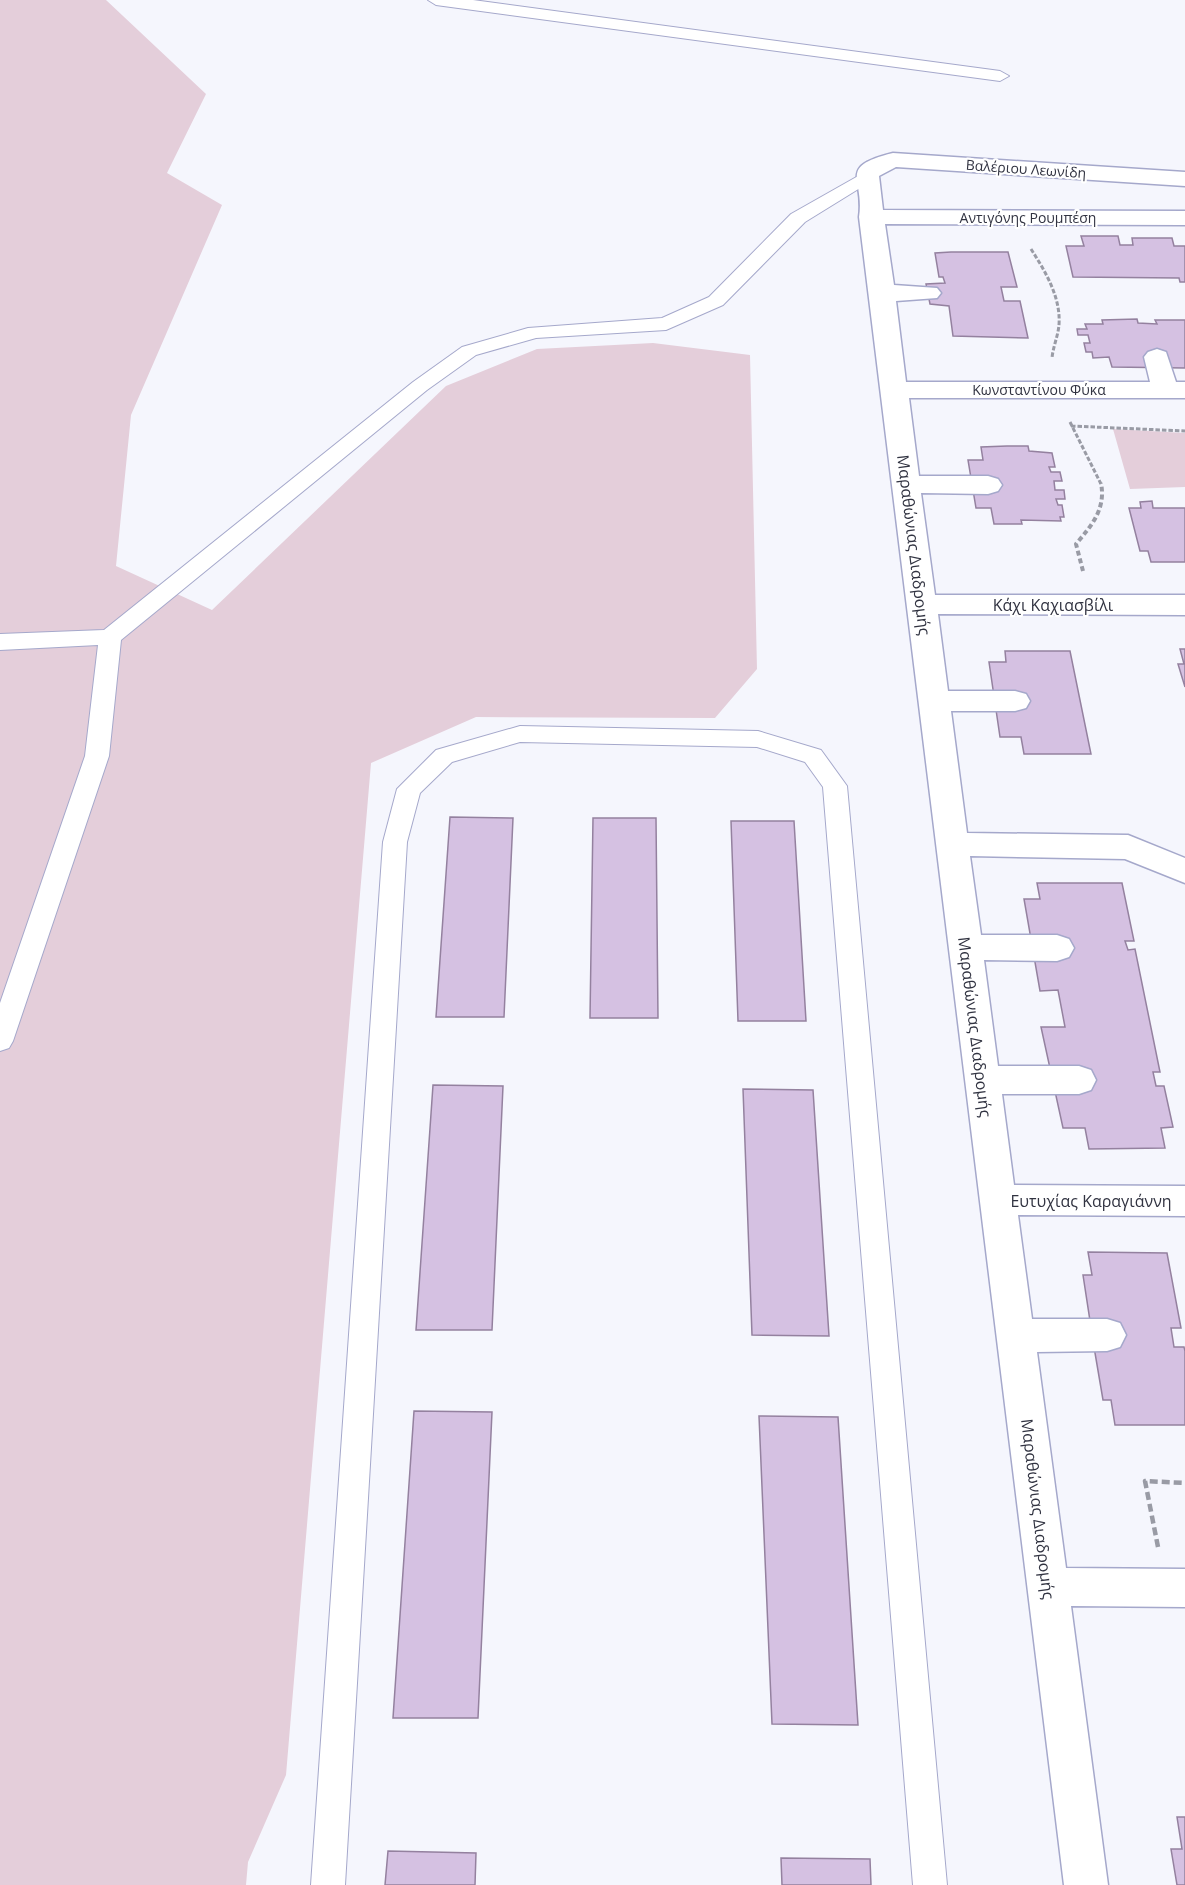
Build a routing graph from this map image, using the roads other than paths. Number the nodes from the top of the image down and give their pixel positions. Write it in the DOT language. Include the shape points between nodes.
graph roads {
  1 [pos="436,0"];
  2 [pos="1000,76"];
  3 [pos="868,173"];
  4 [pos="1185,179"];
  5 [pos="872,218"];
  6 [pos="1120,218"];
  7 [pos="1185,218"];
  8 [pos="1128,245"];
  9 [pos="881,293"];
  10 [pos="928,293"];
  11 [pos="1157,357"];
  12 [pos="894,390"];
  13 [pos="1175,390"];
  14 [pos="906,484"];
  15 [pos="988,485"];
  16 [pos="921,604"];
  17 [pos="1185,605"];
  18 [pos="110,637"];
  19 [pos="0,642"];
  20 [pos="933,701"];
  21 [pos="1015,701"];
  22 [pos="952,844"];
  23 [pos="1185,871"];
  24 [pos="965,948"];
  25 [pos="1057,948"];
  26 [pos="0,1041"];
  27 [pos="982,1080"];
  28 [pos="1079,1080"];
  29 [pos="998,1200"];
  30 [pos="1185,1201"];
  31 [pos="1107,1335"];
  32 [pos="1015,1336"];
  33 [pos="1048,1587"];
  34 [pos="1175,1588"];
  35 [pos="328,1885"];
  36 [pos="930,1885"];
  37 [pos="1086,1885"];
  1 -- 2 [label="lane"];
  3 -- 4 [label="street, Βαλέριου Λεωνίδη" via="893,160"];
  3 -- 5 [label="street, Μαραθώνιας Διαδρομής"];
  3 -- 18 [label="lane" via="798,218 716,301 666,324 535,332 470,351 420,386"];
  5 -- 6 [label="street, Αντιγόνης Ρουμπέση"];
  5 -- 9 [label="street, Μαραθώνιας Διαδρομής"];
  6 -- 7 [label="street, Αντιγόνης Ρουμπέση"];
  6 -- 8 [label="street"];
  9 -- 10 [label="street"];
  9 -- 12 [label="street, Μαραθώνιας Διαδρομής"];
  11 -- 13 [label="street"];
  12 -- 13 [label="street, Κωνσταντίνου Φύκα"];
  12 -- 14 [label="street, Μαραθώνιας Διαδρομής"];
  14 -- 15 [label="street"];
  14 -- 16 [label="street, Μαραθώνιας Διαδρομής"];
  16 -- 17 [label="street, Κάχι Καχιασβίλι"];
  16 -- 20 [label="street, Μαραθώνιας Διαδρομής"];
  18 -- 19 [label="lane"];
  18 -- 26 [label="lane" via="98,756"];
  20 -- 21 [label="street"];
  20 -- 22 [label="street, Μαραθώνιας Διαδρομής"];
  22 -- 23 [label="street" via="1128,847"];
  22 -- 24 [label="street, Μαραθώνιας Διαδρομής"];
  24 -- 25 [label="street"];
  24 -- 27 [label="street, Μαραθώνιας Διαδρομής"];
  27 -- 28 [label="street"];
  27 -- 29 [label="street, Μαραθώνιας Διαδρομής"];
  29 -- 30 [label="street, Ευτυχίας Καραγιάννη"];
  29 -- 32 [label="street, Μαραθώνιας Διαδρομής"];
  31 -- 32 [label="street"];
  32 -- 33 [label="street, Μαραθώνιας Διαδρομής"];
  33 -- 34 [label="street"];
  33 -- 37 [label="street, Μαραθώνιας Διαδρομής"];
  35 -- 36 [label="lane" via="395,842 409,789 444,756 520,734 758,739 813,756 835,786"];
}
